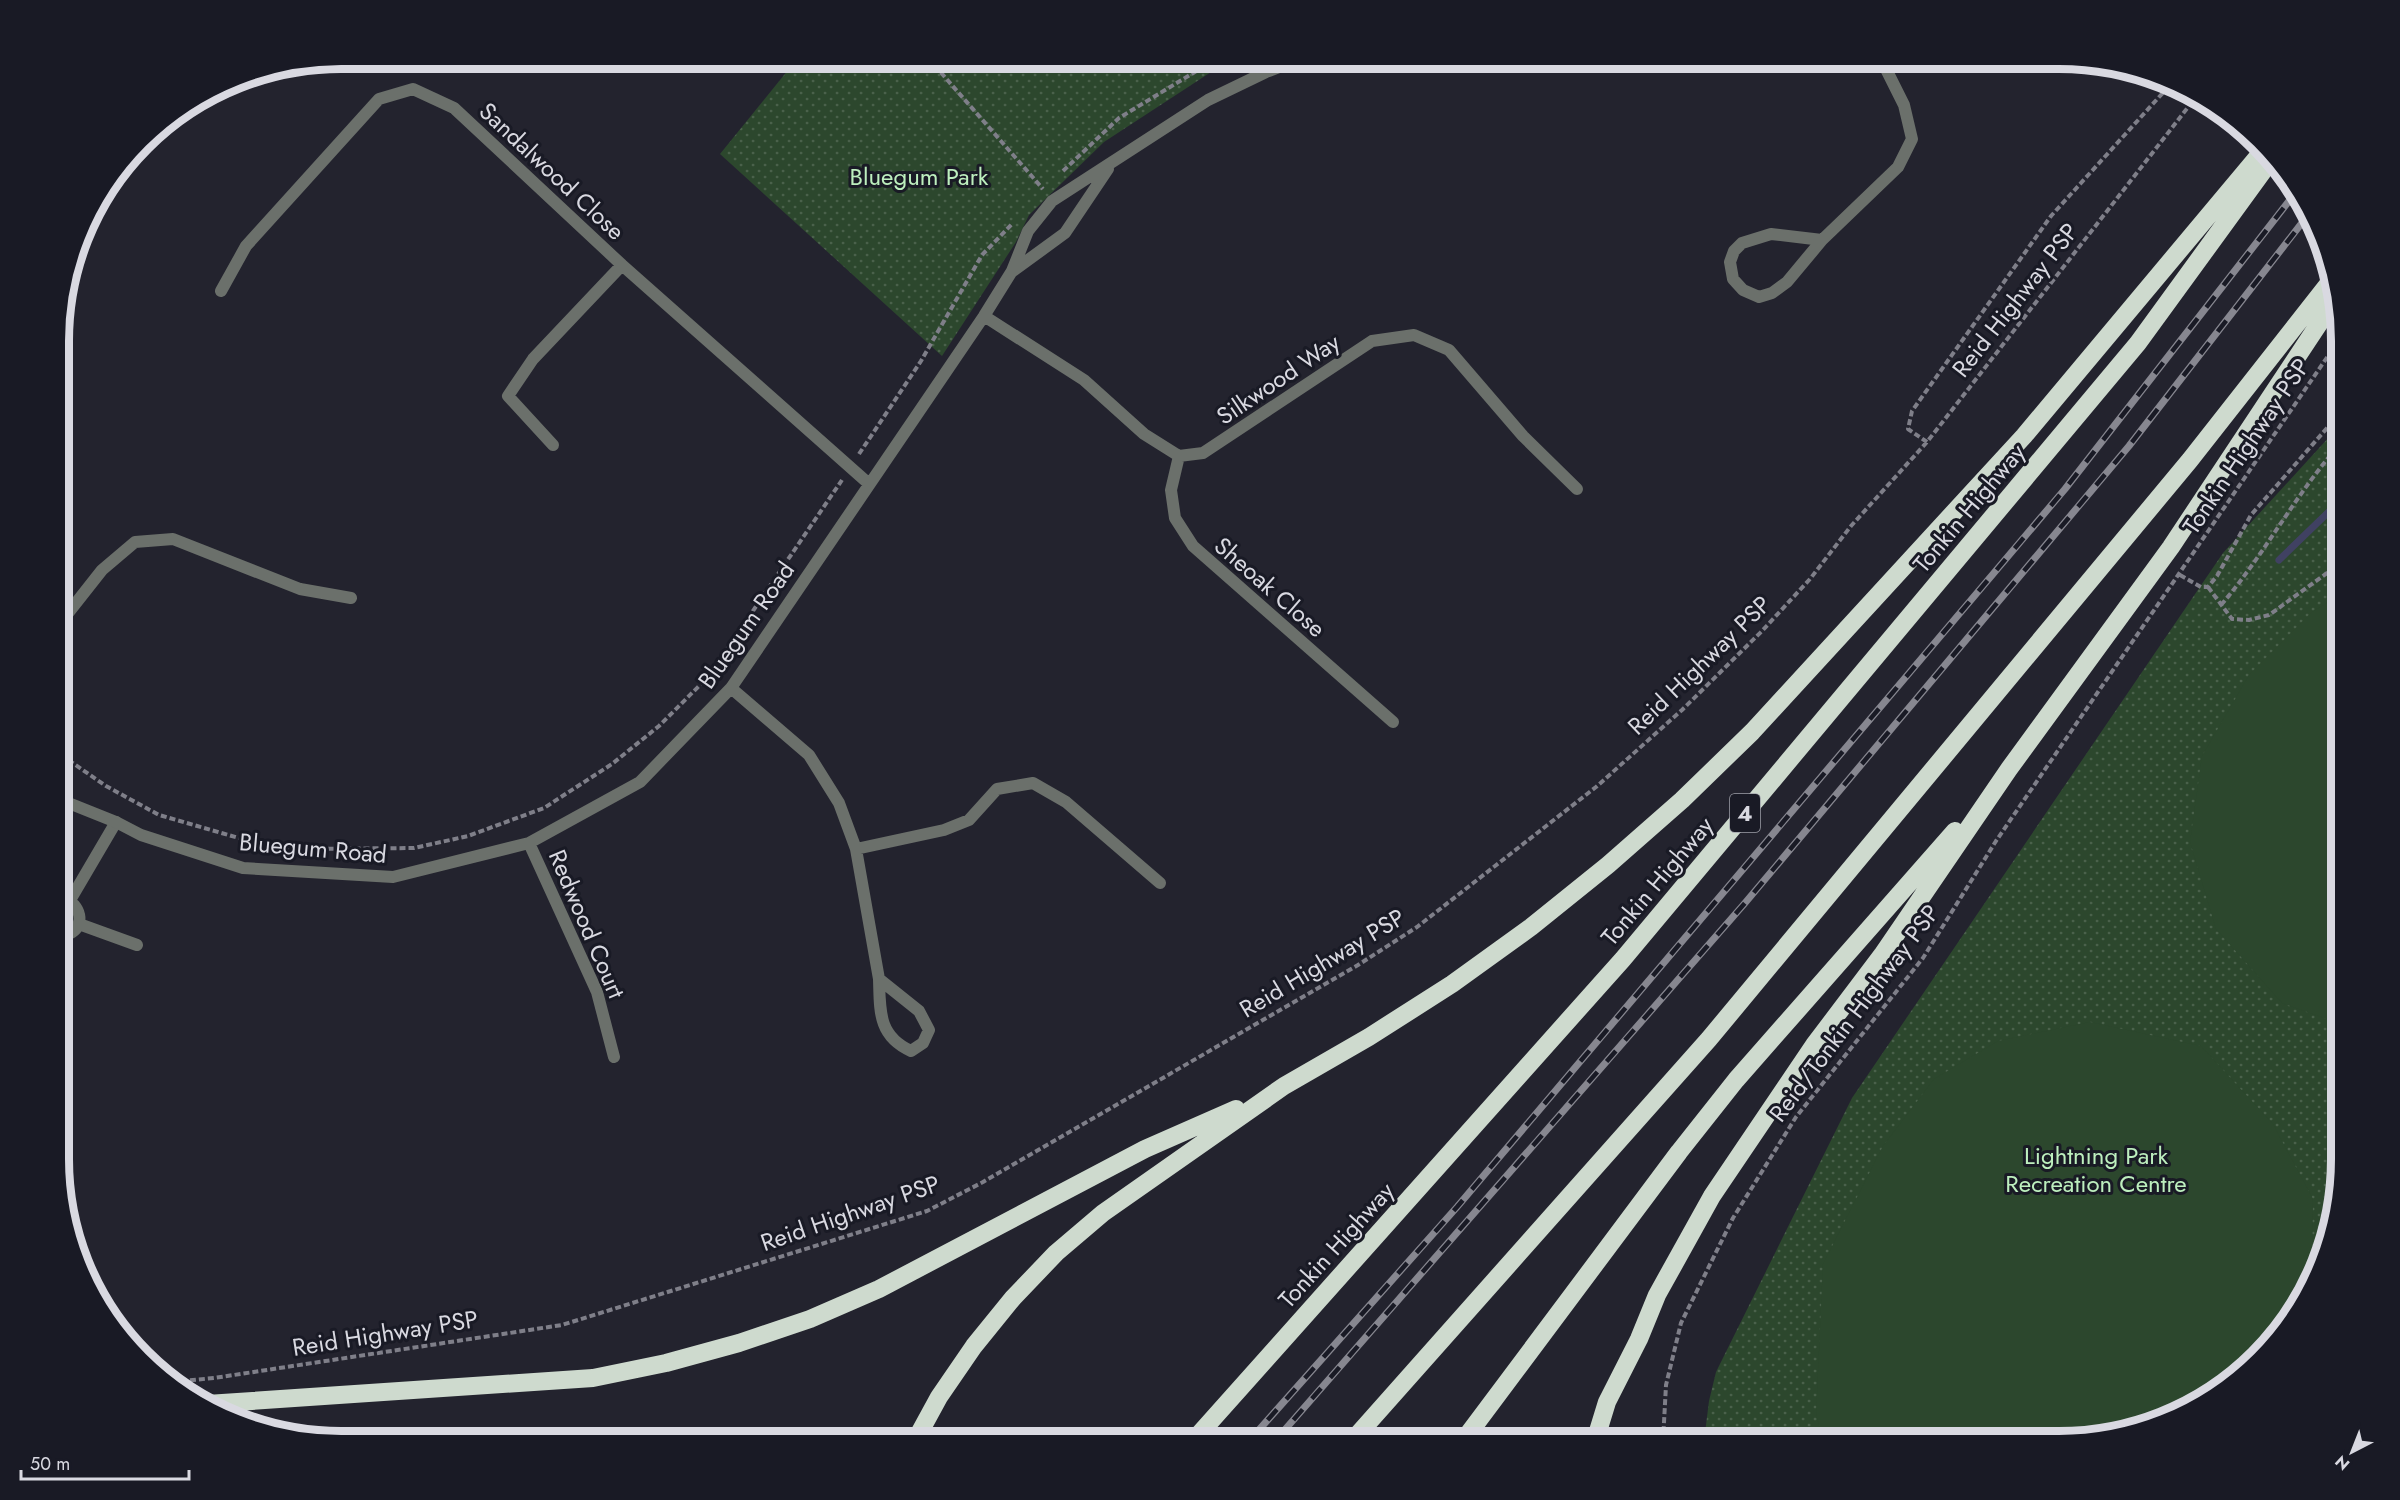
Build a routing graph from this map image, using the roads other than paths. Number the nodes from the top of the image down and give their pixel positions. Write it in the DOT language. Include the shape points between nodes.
graph roads {
  1 [pos="1264,69"];
  2 [pos="1273,69"];
  3 [pos="1886,69"];
  4 [pos="1266,72"];
  5 [pos="2258,156"];
  6 [pos="1110,165"];
  7 [pos="2267,166"];
  8 [pos="1822,240"];
  9 [pos="622,265"];
  10 [pos="1012,271"];
  11 [pos="2326,287"];
  12 [pos="221,291"];
  13 [pos="2329,308"];
  14 [pos="984,316"];
  15 [pos="553,445"];
  16 [pos="1179,456"];
  17 [pos="868,483"];
  18 [pos="1577,489"];
  19 [pos="351,598"];
  20 [pos="69,612"];
  21 [pos="731,688"];
  22 [pos="1393,722"];
  23 [pos="2009,769"];
  24 [pos="69,803"];
  25 [pos="116,822"];
  26 [pos="529,843"];
  27 [pos="856,849"];
  28 [pos="1160,883"];
  29 [pos="69,896"];
  30 [pos="69,905"];
  31 [pos="79,924"];
  32 [pos="69,934"];
  33 [pos="137,945"];
  34 [pos="879,980"];
  35 [pos="614,1057"];
  36 [pos="1276,1092"];
  37 [pos="221,1403"];
  38 [pos="921,1431"];
  39 [pos="1202,1431"];
  40 [pos="1361,1431"];
  41 [pos="1470,1431"];
  42 [pos="1598,1431"];
  1 -- 4 [label="street"];
  2 -- 4 [label="street, Bluegum Road"];
  3 -- 8 [label="street" via="1904,105 1912,139 1898,167"];
  4 -- 6 [label="street, Bluegum Road" via="1208,100"];
  5 -- 36 [label="highway" via="2024,436 1752,732 1682,800 1608,865 1452,984"];
  6 -- 10 [label="street, Bluegum Road" via="1065,232"];
  6 -- 10 [label="street, Bluegum Road" via="1052,201 1028,231"];
  7 -- 39 [label="highway, Tonkin Highway / 4" via="2138,343 1631,950"];
  8 -- 8 [label="street" via="1787,282 1772,293 1759,297 1743,290 1733,279 1730,262 1742,243 1770,234"];
  9 -- 12 [label="street, Sandalwood Close" via="454,108 413,89 379,99 246,246"];
  9 -- 15 [label="street" via="533,359 508,396"];
  9 -- 17 [label="street, Sandalwood Close"];
  10 -- 14 [label="street, Bluegum Road"];
  11 -- 40 [label="highway" via="2190,460 1709,1039"];
  13 -- 23 [label="highway" via="2171,547"];
  14 -- 16 [label="street" via="1084,380 1144,434"];
  14 -- 17 [label="street, Bluegum Road"];
  16 -- 18 [label="street, Silkwood Way" via="1203,453 1372,341 1414,335 1449,350 1523,436"];
  16 -- 22 [label="street, Sheoak Close" via="1171,490 1175,518 1193,546"];
  17 -- 21 [label="street, Bluegum Road"];
  19 -- 20 [label="street" via="300,589 173,539 135,542 102,570"];
  21 -- 26 [label="street, Bluegum Road" via="640,782"];
  21 -- 27 [label="street" via="809,755 839,803"];
  23 -- 41 [label="highway" via="1736,1080"];
  23 -- 42 [label="highway" via="1712,1196 1657,1295 1607,1402"];
  24 -- 25 [label="street, Bluegum Road"];
  25 -- 26 [label="street, Bluegum Road" via="141,835 243,868 393,877"];
  25 -- 29 [label="street"];
  26 -- 35 [label="street, Redwood Court" via="597,992"];
  27 -- 28 [label="street" via="944,831 969,820 997,789 1034,783 1066,802"];
  27 -- 34 [label="street"];
  30 -- 31 [label="street" via="80,914"];
  31 -- 32 [label="street"];
  31 -- 33 [label="street"];
  34 -- 34 [label="street" via="919,1011 929,1030 923,1042 911,1051 896,1044 881,1020"];
  36 -- 37 [label="highway" via="1145,1149 879,1289 810,1319 739,1343 593,1378"];
  36 -- 38 [label="highway" via="1119,1200 1056,1253 974,1346"];
}
